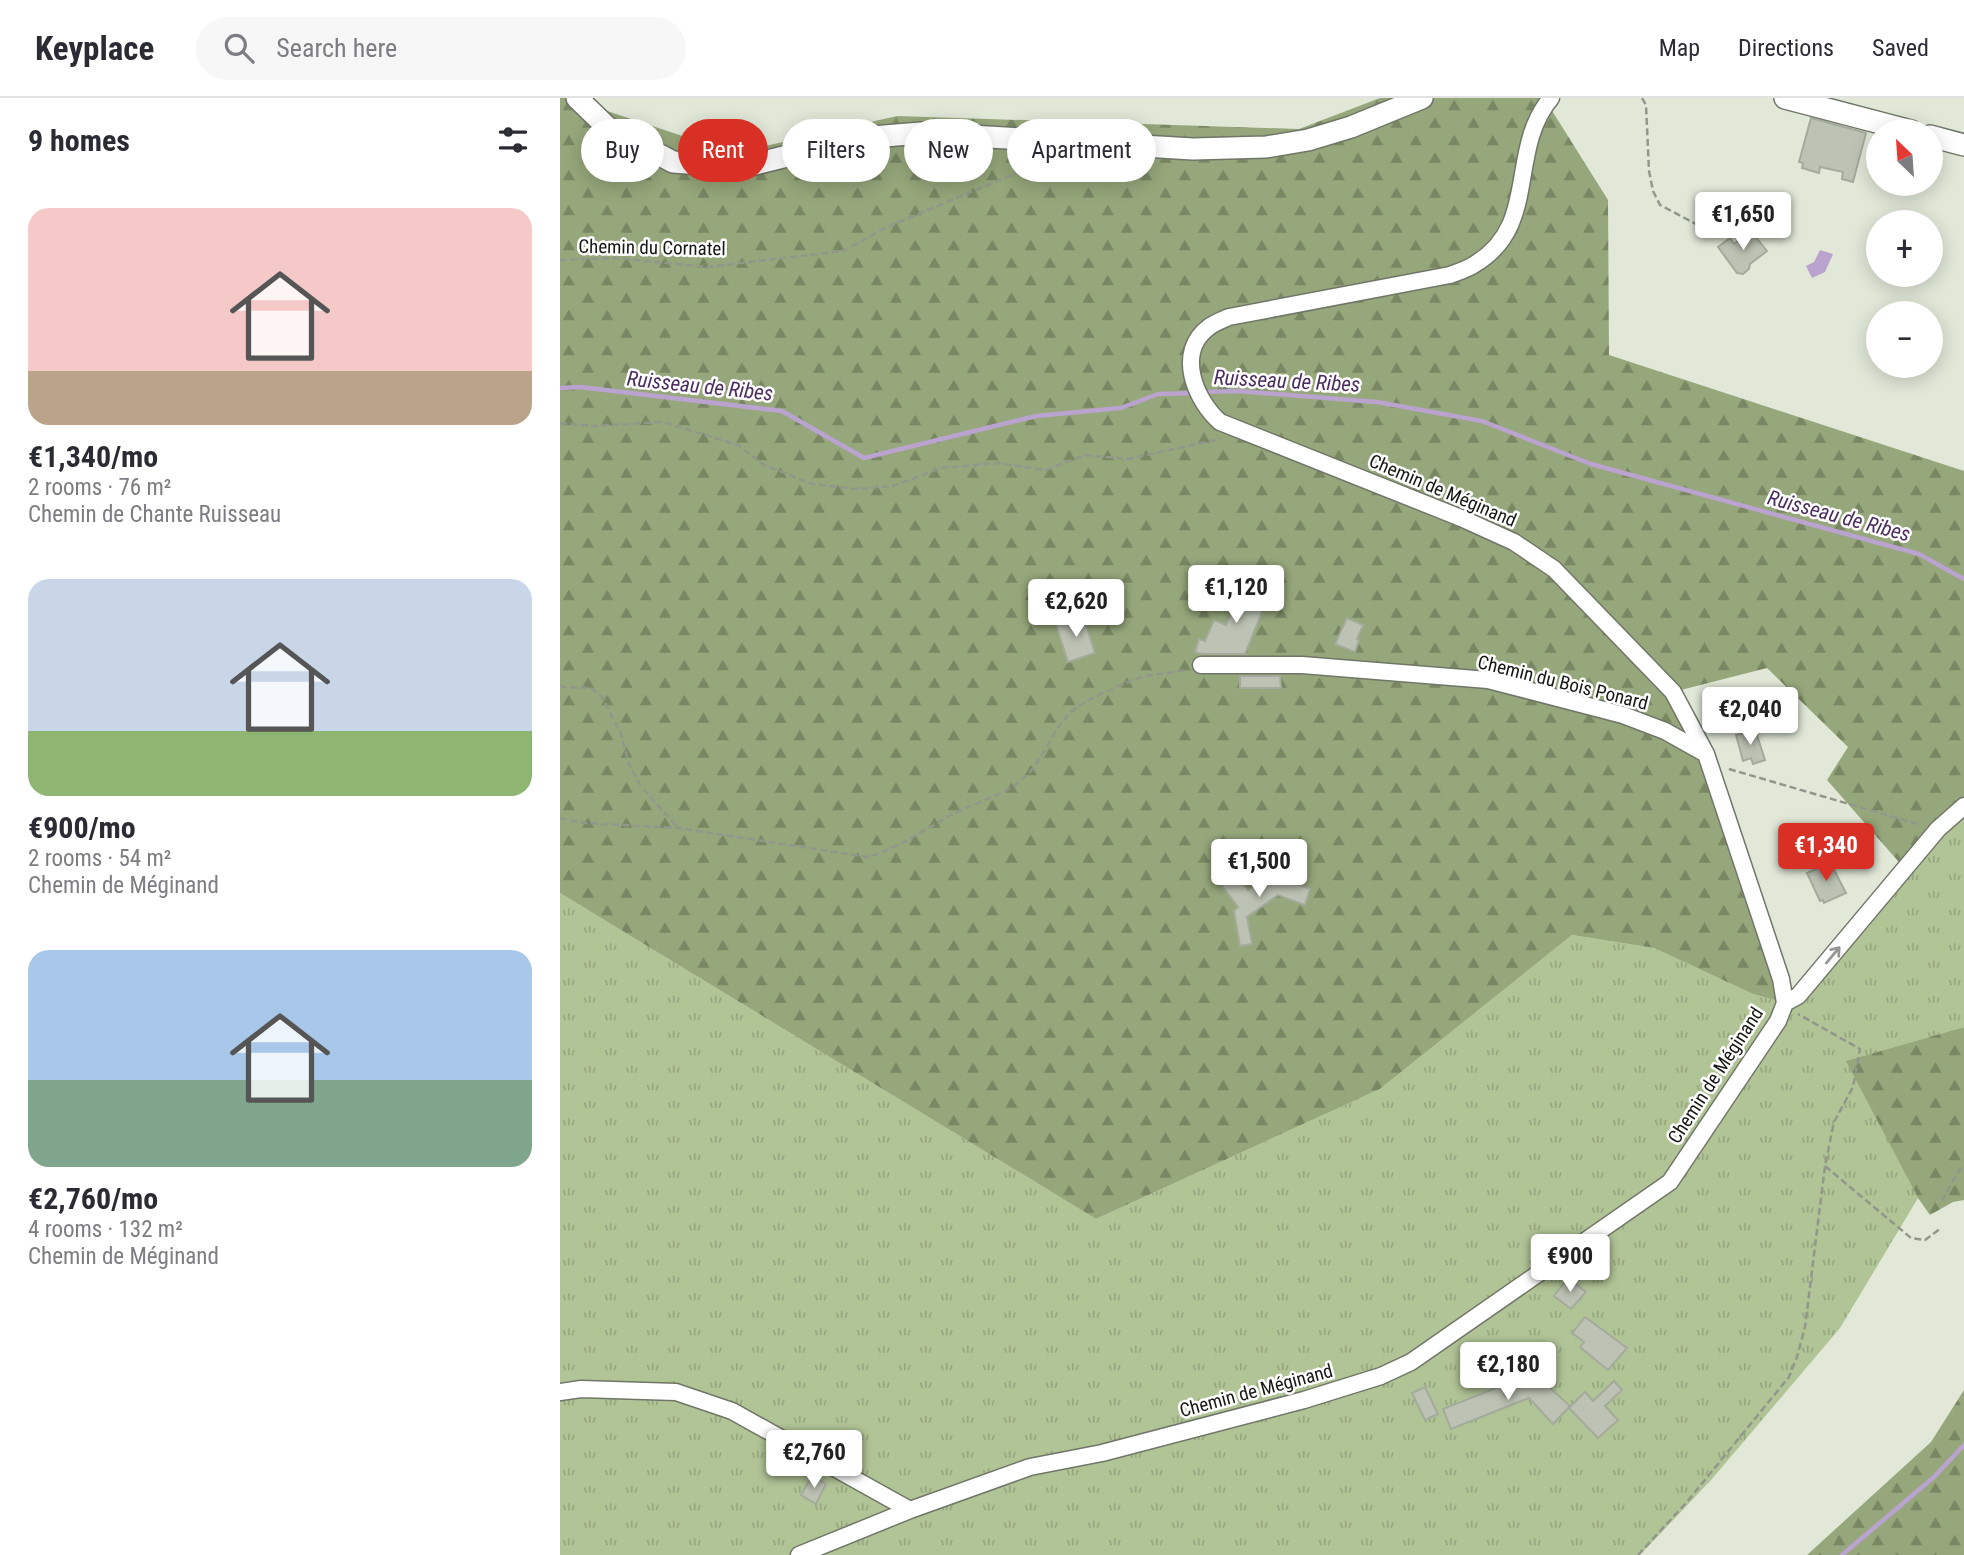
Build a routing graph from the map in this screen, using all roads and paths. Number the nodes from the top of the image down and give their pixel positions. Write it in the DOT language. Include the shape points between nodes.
graph roads {
  1 [pos="577,98"];
  2 [pos="1422,98"];
  3 [pos="1551,98"];
  4 [pos="1642,98"];
  5 [pos="1785,98"];
  6 [pos="1866,119"];
  7 [pos="1007,139"];
  8 [pos="1943,139"];
  9 [pos="1964,145"];
  10 [pos="1156,147"];
  11 [pos="1007,177"];
  12 [pos="1712,236"];
  13 [pos="560,260"];
  14 [pos="560,423"];
  15 [pos="1246,434"];
  16 [pos="1201,665"];
  17 [pos="560,684"];
  18 [pos="1706,754"];
  19 [pos="1964,806"];
  20 [pos="560,818"];
  21 [pos="678,828"];
  22 [pos="1938,830"];
  23 [pos="1785,1003"];
  24 [pos="1825,1166"];
  25 [pos="1964,1166"];
  26 [pos="1942,1201"];
  27 [pos="1941,1228"];
  28 [pos="560,1392"];
  29 [pos="910,1510"];
  30 [pos="799,1555"];
  31 [pos="1638,1555"];
  1 -- 7 [label="main road" via="607,127 673,162 743,167 860,138 921,133"];
  2 -- 10 [label="main road" via="1308,140 1266,147"];
  3 -- 15 [label="street, Chemin de Méginand" via="1530,135 1518,207 1509,230 1476,264 1450,275 1228,317 1208,327 1196,341 1191,364 1194,385 1200,400 1220,422"];
  4 -- 12 [label="path" via="1649,171 1660,205"];
  5 -- 6 [label="main road"];
  8 -- 9 [label="main road"];
  11 -- 13 [label="path, Chemin du Cornatel" via="843,251 707,267 616,258"];
  14 -- 15 [label="path" via="663,422 738,445 764,466 813,484 855,489 893,486 942,468 998,463 1046,470 1086,455 1128,459"];
  15 -- 18 [label="street, Chemin de Méginand" via="1461,518 1514,542 1554,569 1673,692"];
  16 -- 18 [label="street, Chemin du Bois Ponard" via="1302,665 1488,680 1623,715"];
  16 -- 21 [label="path" via="1144,676 1080,704 1024,778 893,849 868,857"];
  17 -- 21 [label="path" via="591,688 602,697 640,785"];
  18 -- 22 [label="path" via="1731,771"];
  18 -- 23 [label="street, Chemin de Méginand"];
  19 -- 22 [label="street"];
  20 -- 21 [label="path"];
  23 -- 22 [label="street, one-way" via="1798,996"];
  23 -- 24 [label="path" via="1860,1049 1853,1087 1834,1122"];
  23 -- 29 [label="street, Chemin de Méginand" via="1778,1021 1670,1182 1411,1362 1304,1399 1102,1453 1030,1466"];
  24 -- 27 [label="path" via="1911,1238 1925,1240"];
  24 -- 31 [label="path" via="1805,1327 1789,1377"];
  25 -- 26 [label="path"];
  28 -- 29 [label="street" via="676,1392 732,1411"];
  29 -- 30 [label="street, Chemin de Méginand"];
}
